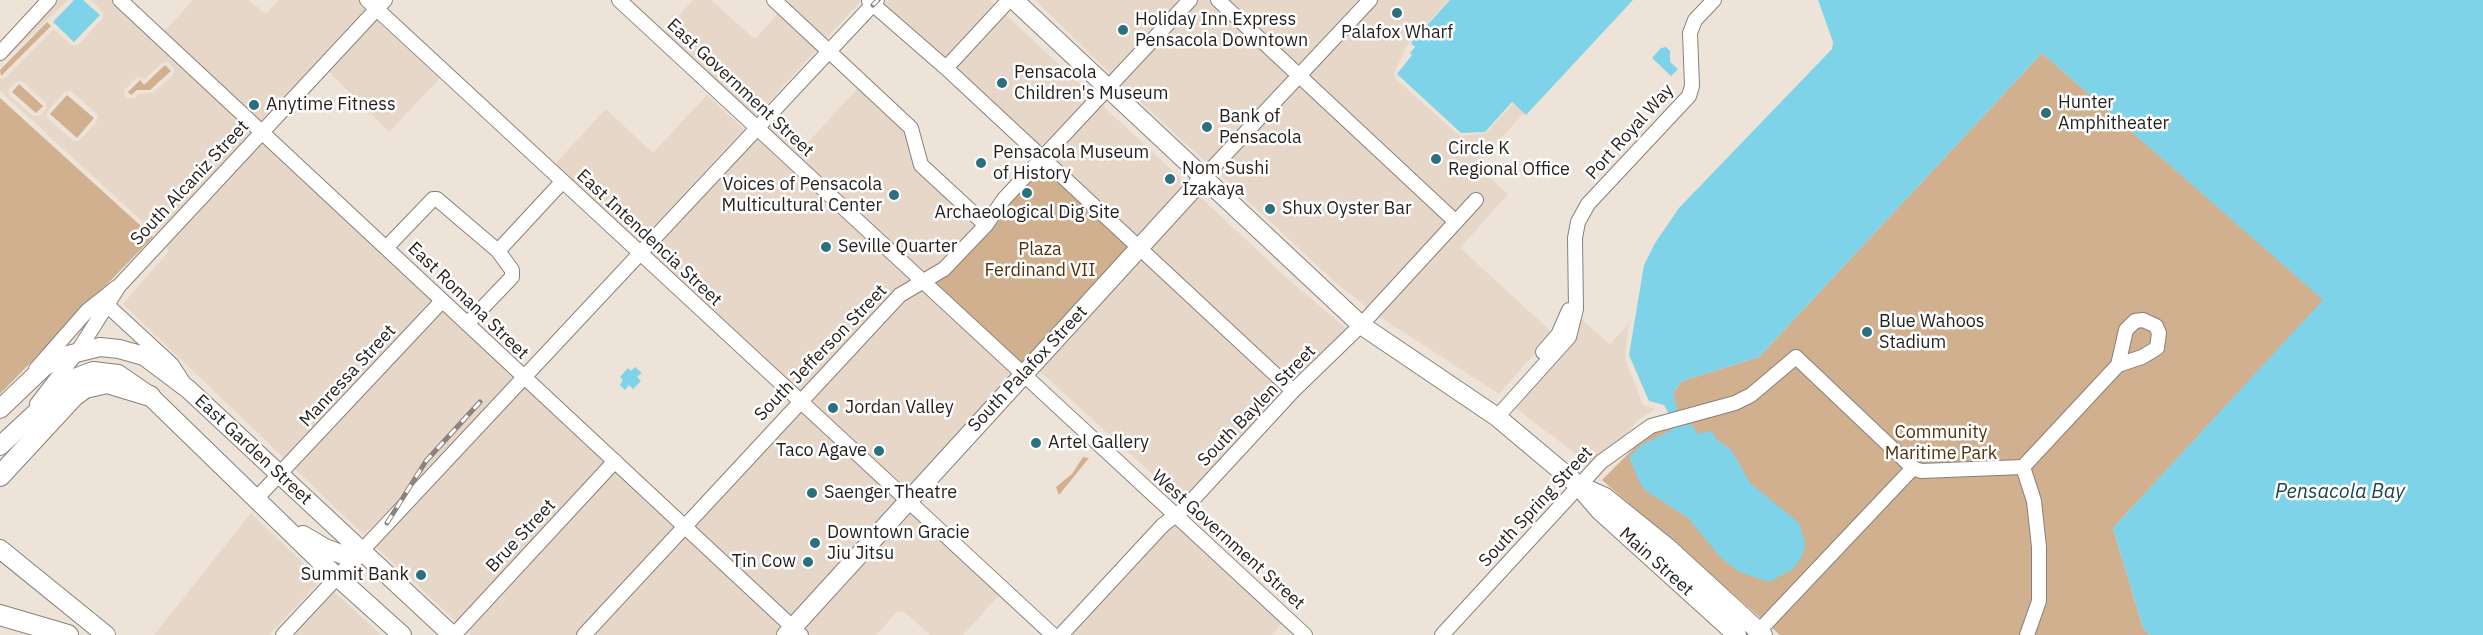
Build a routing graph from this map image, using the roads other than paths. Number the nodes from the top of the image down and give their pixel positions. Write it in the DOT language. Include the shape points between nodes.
graph roads {
  1 [pos="50,0"];
  2 [pos="120,0"];
  3 [pos="619,0"];
  4 [pos="774,0"];
  5 [pos="1012,0"];
  6 [pos="1190,0"];
  7 [pos="1218,0"];
  8 [pos="1370,0"];
  9 [pos="1714,0"];
  10 [pos="874,1"];
  11 [pos="376,3"];
  12 [pos="830,52"];
  13 [pos="0,53"];
  14 [pos="946,69"];
  15 [pos="1299,76"];
  16 [pos="1108,89"];
  17 [pos="758,129"];
  18 [pos="262,132"];
  19 [pos="1043,158"];
  20 [pos="1203,178"];
  21 [pos="562,182"];
  22 [pos="1476,200"];
  23 [pos="1456,222"];
  24 [pos="986,225"];
  25 [pos="386,248"];
  26 [pos="1139,248"];
  27 [pos="498,251"];
  28 [pos="640,254"];
  29 [pos="922,281"];
  30 [pos="119,286"];
  31 [pos="442,301"];
  32 [pos="108,306"];
  33 [pos="467,324"];
  34 [pos="1361,325"];
  35 [pos="78,351"];
  36 [pos="2118,365"];
  37 [pos="1022,374"];
  38 [pos="523,379"];
  39 [pos="27,381"];
  40 [pos="188,389"];
  41 [pos="1293,391"];
  42 [pos="150,396"];
  43 [pos="800,401"];
  44 [pos="0,409"];
  45 [pos="1493,414"];
  46 [pos="29,417"];
  47 [pos="0,446"];
  48 [pos="615,462"];
  49 [pos="2023,467"];
  50 [pos="1913,468"];
  51 [pos="280,475"];
  52 [pos="0,476"];
  53 [pos="1578,485"];
  54 [pos="255,500"];
  55 [pos="908,501"];
  56 [pos="1175,516"];
  57 [pos="684,526"];
  58 [pos="0,549"];
  59 [pos="351,563"];
  60 [pos="0,615"];
  61 [pos="793,632"];
  62 [pos="1759,634"];
  63 [pos="68,635"];
  64 [pos="106,635"];
  65 [pos="283,635"];
  66 [pos="402,635"];
  67 [pos="453,635"];
  68 [pos="584,635"];
  69 [pos="1053,635"];
  70 [pos="1061,635"];
  71 [pos="1305,635"];
  72 [pos="1442,635"];
  73 [pos="1737,635"];
  74 [pos="2027,635"];
  1 -- 13 [label="street"];
  2 -- 18 [label="street, East Romana Street"];
  3 -- 17 [label="street, East Government Street"];
  4 -- 12 [label="street"];
  5 -- 14 [label="street"];
  5 -- 16 [label="main road"];
  6 -- 16 [label="street, South Jefferson Street"];
  7 -- 15 [label="street"];
  8 -- 15 [label="street, South Palafox Street"];
  9 -- 45 [label="street, Port Royal Way" via="1695,20 1690,33 1689,96 1581,215 1575,238 1575,316 1552,350"];
  10 -- 12 [label="street"];
  10 -- 14 [label="street"];
  11 -- 18 [label="street, South Alcaniz Street"];
  11 -- 21 [label="street, East Intendencia Street"];
  12 -- 17 [label="street"];
  12 -- 24 [label="street" via="910,128 921,165"];
  14 -- 19 [label="street"];
  15 -- 20 [label="street, South Palafox Street"];
  15 -- 23 [label="street"];
  16 -- 19 [label="street, South Jefferson Street"];
  16 -- 20 [label="main road"];
  17 -- 28 [label="street"];
  17 -- 29 [label="street, East Government Street"];
  18 -- 25 [label="street, East Romana Street"];
  18 -- 30 [label="street, South Alcaniz Street"];
  19 -- 24 [label="street, South Jefferson Street" via="1004,199"];
  19 -- 26 [label="street"];
  20 -- 26 [label="main road, South Palafox Street"];
  20 -- 34 [label="main road"];
  21 -- 27 [label="street"];
  21 -- 28 [label="street, East Intendencia Street"];
  22 -- 23 [label="street, South Baylen Street"];
  23 -- 34 [label="street, South Baylen Street"];
  24 -- 29 [label="street, South Jefferson Street" via="944,269"];
  25 -- 27 [label="street" via="433,198"];
  25 -- 31 [label="street, East Romana Street"];
  26 -- 37 [label="main road, South Palafox Street"];
  26 -- 41 [label="street"];
  27 -- 33 [label="street" via="512,270 512,277"];
  28 -- 38 [label="street"];
  28 -- 43 [label="street, East Intendencia Street"];
  29 -- 37 [label="street, East Government Street"];
  29 -- 43 [label="street, South Jefferson Street" via="900,295"];
  30 -- 32 [label="street"];
  30 -- 39 [label="street" via="87,311"];
  31 -- 33 [label="street, East Romana Street"];
  31 -- 51 [label="street, Manressa Street"];
  32 -- 35 [label="street"];
  32 -- 40 [label="street" via="172,365"];
  33 -- 38 [label="street, East Romana Street"];
  34 -- 41 [label="street, South Baylen Street"];
  34 -- 45 [label="main road"];
  35 -- 39 [label="main road, East Garden Street" via="53,360"];
  35 -- 40 [label="main road, East Garden Street" via="105,347 136,353 159,365"];
  35 -- 46 [label="street"];
  36 -- 49 [label="street"];
  37 -- 55 [label="main road, South Palafox Street"];
  37 -- 56 [label="street, West Government Street"];
  38 -- 48 [label="street, East Romana Street"];
  38 -- 59 [label="street"];
  39 -- 44 [label="main road, East Garden Street"];
  40 -- 51 [label="main road, East Garden Street"];
  41 -- 56 [label="street, South Baylen Street"];
  42 -- 46 [label="main road, East Garden Street" via="118,374 93,371 72,379"];
  42 -- 52 [label="highway" via="107,383 85,388"];
  42 -- 54 [label="main road, East Garden Street"];
  43 -- 55 [label="street, East Intendencia Street"];
  43 -- 57 [label="street, South Jefferson Street"];
  45 -- 53 [label="main road"];
  46 -- 47 [label="main road, East Garden Street"];
  48 -- 57 [label="street, East Romana Street"];
  48 -- 67 [label="street, Brue Street"];
  49 -- 50 [label="street" via="1921,471"];
  49 -- 74 [label="street" via="2037,515 2039,547 2038,601"];
  50 -- 53 [label="street, South Spring Street" via="1796,357 1752,395 1650,426 1600,462"];
  50 -- 62 [label="street"];
  51 -- 54 [label="street, Manressa Street"];
  51 -- 59 [label="main road, East Garden Street"];
  53 -- 62 [label="main road" via="1605,497 1667,547"];
  53 -- 72 [label="street, South Spring Street"];
  53 -- 73 [label="main road, Main Street" via="1599,510"];
  54 -- 59 [label="main road, East Garden Street" via="276,519"];
  55 -- 61 [label="main road, South Palafox Street"];
  55 -- 69 [label="street, East Intendencia Street"];
  56 -- 70 [label="street, South Baylen Street"];
  56 -- 71 [label="street, West Government Street"];
  57 -- 61 [label="street, East Romana Street"];
  57 -- 68 [label="street, South Jefferson Street"];
  58 -- 64 [label="main road"];
  59 -- 65 [label="street"];
  59 -- 66 [label="main road, East Garden Street"];
  59 -- 67 [label="main road" via="402,589"];
  60 -- 63 [label="highway"];
}
